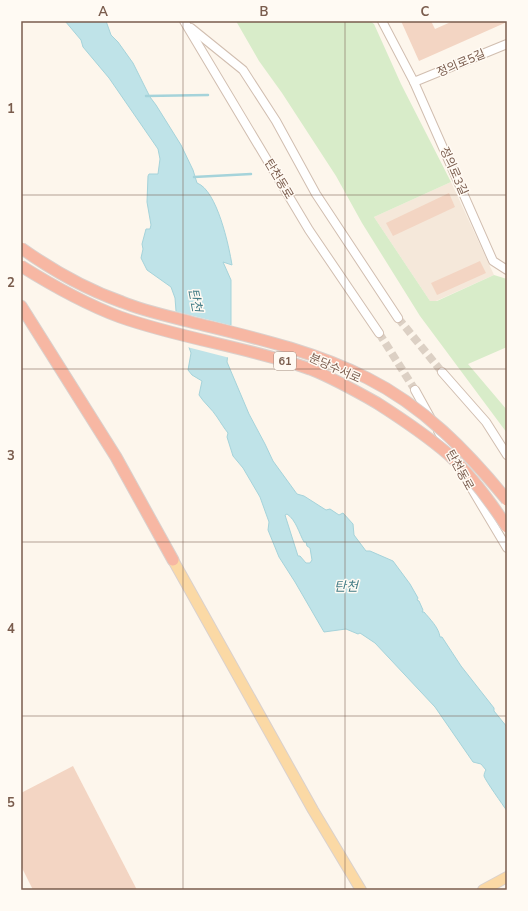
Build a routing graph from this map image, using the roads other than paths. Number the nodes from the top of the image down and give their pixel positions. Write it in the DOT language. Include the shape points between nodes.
graph roads {
  1 [pos="382,21"];
  2 [pos="185,22"];
  3 [pos="507,44"];
  4 [pos="414,82"];
  5 [pos="21,248"];
  6 [pos="21,266"];
  7 [pos="507,270"];
  8 [pos="21,306"];
  9 [pos="21,316"];
  10 [pos="398,318"];
  11 [pos="379,333"];
  12 [pos="442,372"];
  13 [pos="415,390"];
  14 [pos="507,455"];
  15 [pos="507,500"];
  16 [pos="507,527"];
  17 [pos="507,548"];
  18 [pos="173,560"];
  19 [pos="507,877"];
  20 [pos="361,890"];
  21 [pos="483,890"];
  1 -- 4 [label="street, 정의로3길"];
  2 -- 10 [label="street" via="243,70 276,121 316,194"];
  2 -- 11 [label="street, 탄천동로" via="310,230"];
  3 -- 4 [label="street, 정의로5길"];
  4 -- 7 [label="street, 정의로3길" via="494,261"];
  5 -- 15 [label="highway, 분당수서로 / 61, bridge" via="45,265 123,303 303,351 368,378 418,410 453,439"];
  6 -- 16 [label="highway, 분당수서로 / 61, bridge" via="69,295 120,317 287,362 319,373 362,394 402,419 449,455 493,506"];
  8 -- 18 [label="highway" via="116,457"];
  9 -- 18 [label="highway" via="95,433 163,548"];
  12 -- 14 [label="street" via="486,422"];
  13 -- 17 [label="street, 탄천동로"];
  18 -- 20 [label="main road" via="313,810"];
  19 -- 21 [label="main road"];
}
